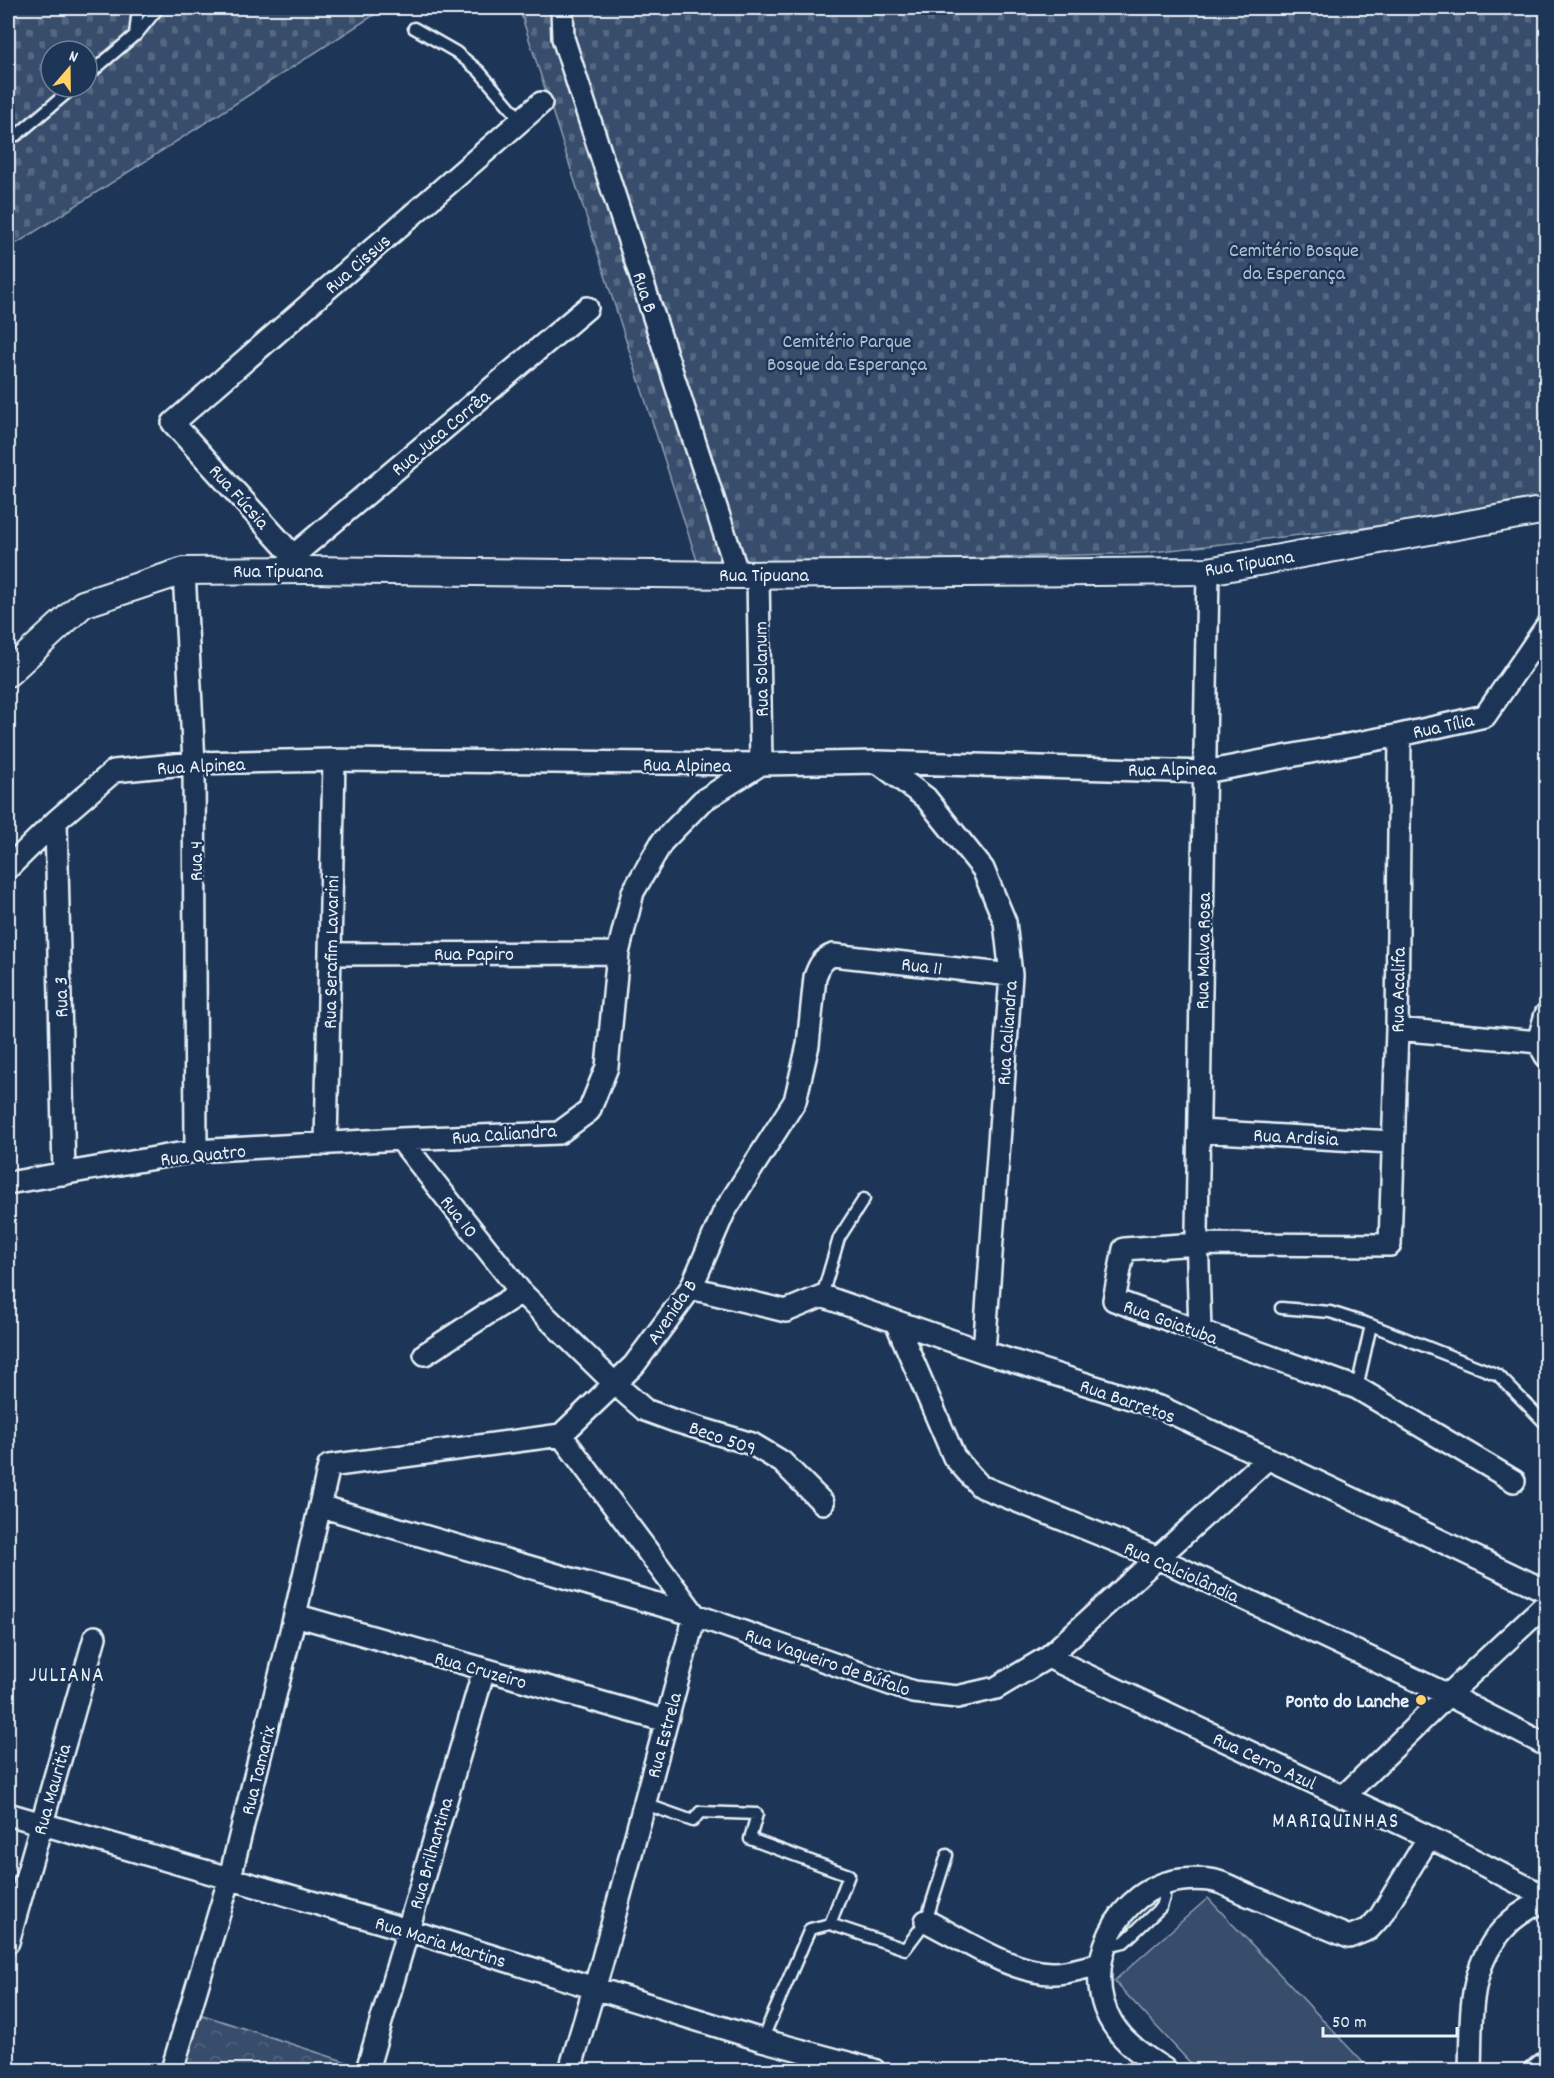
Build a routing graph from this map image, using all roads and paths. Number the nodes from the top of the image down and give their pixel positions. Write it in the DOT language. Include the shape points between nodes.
graph roads {
  1 [pos="138,8"];
  2 [pos="158,8"];
  3 [pos="562,8"];
  4 [pos="414,28"];
  5 [pos="135,35"];
  6 [pos="99,66"];
  7 [pos="60,99"];
  8 [pos="541,102"];
  9 [pos="521,120"];
  10 [pos="8,136"];
  11 [pos="586,308"];
  12 [pos="173,423"];
  13 [pos="1546,510"];
  14 [pos="300,563"];
  15 [pos="1208,570"];
  16 [pos="184,571"];
  17 [pos="748,574"];
  18 [pos="1546,627"];
  19 [pos="8,673"];
  20 [pos="1400,735"];
  21 [pos="334,760"];
  22 [pos="878,762"];
  23 [pos="194,763"];
  24 [pos="761,764"];
  25 [pos="1205,772"];
  26 [pos="56,820"];
  27 [pos="8,868"];
  28 [pos="618,953"];
  29 [pos="330,954"];
  30 [pos="833,955"];
  31 [pos="1011,975"];
  32 [pos="1546,1014"];
  33 [pos="1397,1029"];
  34 [pos="1542,1049"];
  35 [pos="1199,1131"];
  36 [pos="400,1139"];
  37 [pos="1392,1142"];
  38 [pos="326,1144"];
  39 [pos="196,1152"];
  40 [pos="64,1174"];
  41 [pos="8,1183"];
  42 [pos="864,1198"];
  43 [pos="1197,1244"];
  44 [pos="1390,1245"];
  45 [pos="691,1288"];
  46 [pos="521,1292"];
  47 [pos="822,1296"];
  48 [pos="1281,1308"];
  49 [pos="896,1322"];
  50 [pos="1371,1325"];
  51 [pos="1200,1331"];
  52 [pos="984,1352"];
  53 [pos="425,1354"];
  54 [pos="615,1384"];
  55 [pos="1357,1388"];
  56 [pos="1546,1424"];
  57 [pos="561,1435"];
  58 [pos="1267,1459"];
  59 [pos="1514,1481"];
  60 [pos="823,1503"];
  61 [pos="320,1506"];
  62 [pos="1156,1557"];
  63 [pos="1546,1591"];
  64 [pos="1546,1604"];
  65 [pos="295,1615"];
  66 [pos="695,1615"];
  67 [pos="95,1636"];
  68 [pos="1048,1657"];
  69 [pos="484,1670"];
  70 [pos="1448,1695"];
  71 [pos="666,1721"];
  72 [pos="1546,1745"];
  73 [pos="1343,1797"];
  74 [pos="645,1804"];
  75 [pos="8,1814"];
  76 [pos="41,1824"];
  77 [pos="1429,1837"];
  78 [pos="947,1855"];
  79 [pos="230,1877"];
  80 [pos="1546,1898"];
  81 [pos="926,1921"];
  82 [pos="831,1924"];
  83 [pos="408,1930"];
  84 [pos="8,1942"];
  85 [pos="1102,1955"];
  86 [pos="594,1987"];
  87 [pos="762,2040"];
  88 [pos="1546,2062"];
  89 [pos="172,2070"];
  90 [pos="367,2070"];
  91 [pos="570,2070"];
  92 [pos="874,2070"];
  93 [pos="1166,2070"];
  94 [pos="1470,2070"];
  95 [pos="1536,2070"];
  1 -- 5 [label="lane"];
  2 -- 5 [label="lane"];
  3 -- 17 [label="street, Rua B" via="563,38"];
  4 -- 9 [label="lane" via="456,52 479,71"];
  5 -- 6 [label="lane"];
  7 -- 10 [label="lane" via="17,135"];
  8 -- 9 [label="street, Rua Cissus"];
  9 -- 12 [label="street, Rua Cissus"];
  11 -- 14 [label="street, Rua Juca Corrêa"];
  12 -- 14 [label="street, Rua Fúcsia"];
  13 -- 15 [label="street, Rua Tipuana"];
  14 -- 16 [label="street, Rua Tipuana"];
  14 -- 17 [label="street, Rua Tipuana"];
  15 -- 17 [label="street, Rua Tipuana"];
  15 -- 25 [label="street, Rua Malva Rosa"];
  16 -- 19 [label="street, Rua Tipuana" via="83,604"];
  16 -- 23 [label="street, Rua 4"];
  17 -- 24 [label="street, Rua Solanum"];
  18 -- 20 [label="street, Rua Tília" via="1485,716"];
  20 -- 25 [label="street, Rua Alpinea"];
  20 -- 33 [label="street, Rua Acalifa"];
  21 -- 23 [label="street, Rua Alpinea"];
  21 -- 24 [label="street, Rua Alpinea"];
  21 -- 29 [label="street, Rua Serafim Lavarini"];
  22 -- 24 [label="street, Rua Alpinea"];
  22 -- 25 [label="street, Rua Alpinea"];
  22 -- 31 [label="street, Rua Caliandra" via="926,798 983,869 1005,922"];
  23 -- 26 [label="street, Rua Alpinea" via="114,771"];
  23 -- 39 [label="street, Rua 4"];
  24 -- 28 [label="street, Rua Caliandra" via="702,801 662,842 633,892"];
  25 -- 35 [label="street, Rua Malva Rosa"];
  26 -- 27 [label="street, Rua Alpinea"];
  26 -- 40 [label="street, Rua 3"];
  28 -- 29 [label="street, Rua Papiro"];
  28 -- 36 [label="street, Rua Caliandra" via="607,1067 589,1111 559,1133"];
  29 -- 38 [label="street, Rua Serafim Lavarini"];
  30 -- 31 [label="street, Rua 11"];
  30 -- 45 [label="street, Avenida B" via="819,966 815,977 808,1045 795,1101 724,1212"];
  31 -- 52 [label="street, Rua Caliandra"];
  32 -- 34 [label="street"];
  33 -- 34 [label="street"];
  33 -- 37 [label="street, Rua Acalifa"];
  35 -- 37 [label="street, Rua Ardisia"];
  35 -- 43 [label="street, Rua Malva Rosa"];
  36 -- 38 [label="street, Rua Quatro"];
  36 -- 46 [label="street, Rua 10"];
  37 -- 44 [label="street, Rua Acalifa"];
  38 -- 39 [label="street, Rua Quatro"];
  39 -- 40 [label="street, Rua Quatro"];
  40 -- 41 [label="street, Rua Quatro"];
  42 -- 47 [label="lane" via="838,1238"];
  43 -- 44 [label="street, Rua Goiatuba"];
  43 -- 51 [label="street, Rua Malva Rosa"];
  43 -- 51 [label="street, Rua Goiatuba" via="1124,1249 1114,1300"];
  45 -- 47 [label="street" via="786,1311"];
  45 -- 54 [label="street, Avenida B" via="634,1365"];
  46 -- 53 [label="street"];
  46 -- 54 [label="street, Rua 10"];
  47 -- 49 [label="street, Rua Barretos"];
  48 -- 50 [label="lane" via="1330,1312"];
  49 -- 52 [label="street, Rua Barretos"];
  49 -- 62 [label="street, Rua Calciolândia" via="954,1457 980,1486"];
  50 -- 55 [label="lane"];
  50 -- 56 [label="lane" via="1498,1376"];
  51 -- 55 [label="street, Rua Goiatuba"];
  52 -- 58 [label="street, Rua Barretos" via="1162,1408"];
  54 -- 57 [label="street, Avenida B"];
  54 -- 60 [label="street, Beco 509" via="645,1410 752,1444 783,1462"];
  55 -- 59 [label="street, Rua Goiatuba"];
  57 -- 61 [label="street, Rua Tamarix" via="330,1466"];
  57 -- 66 [label="street"];
  58 -- 62 [label="street, Rua Vaqueiro de Búfalo"];
  58 -- 63 [label="street, Rua Barretos"];
  61 -- 65 [label="street, Rua Tamarix"];
  61 -- 66 [label="street, Rua Vaqueiro de Búfalo"];
  62 -- 68 [label="street, Rua Vaqueiro de Búfalo"];
  62 -- 70 [label="street, Rua Calciolândia"];
  64 -- 70 [label="street"];
  65 -- 69 [label="street, Rua Cruzeiro"];
  65 -- 79 [label="street, Rua Tamarix"];
  66 -- 68 [label="street, Rua Vaqueiro de Búfalo" via="913,1692 957,1698 996,1688"];
  66 -- 71 [label="street, Rua Estrela"];
  67 -- 76 [label="street, Rua Mauritia"];
  68 -- 73 [label="street, Rua Cerro Azul"];
  69 -- 71 [label="street, Rua Cruzeiro"];
  69 -- 83 [label="street, Rua Brilhantina"];
  70 -- 72 [label="street, Rua Calciolândia"];
  70 -- 73 [label="street"];
  71 -- 74 [label="street, Rua Estrela"];
  73 -- 77 [label="street, Rua Cerro Azul"];
  74 -- 82 [label="lane" via="693,1821 700,1812 757,1814 750,1839 849,1875"];
  74 -- 86 [label="street, Rua Estrela"];
  75 -- 76 [label="street, Rua Maria Martins"];
  76 -- 79 [label="street, Rua Maria Martins"];
  76 -- 84 [label="street, Rua Mauritia"];
  77 -- 80 [label="street, Rua Cerro Azul"];
  77 -- 85 [label="street" via="1380,1917 1369,1929 1349,1937 1212,1880 1180,1880 1151,1890 1126,1908 1108,1934"];
  78 -- 81 [label="lane"];
  79 -- 83 [label="street, Rua Maria Martins"];
  79 -- 89 [label="street, Rua Tamarix"];
  80 -- 94 [label="street" via="1509,1922 1484,1954 1473,1990"];
  81 -- 82 [label="lane" via="905,1949"];
  81 -- 85 [label="street" via="1005,1961 1038,1972 1056,1973"];
  82 -- 87 [label="lane" via="810,1929"];
  83 -- 86 [label="street, Rua Maria Martins"];
  83 -- 90 [label="street, Rua Brilhantina"];
  85 -- 93 [label="street" via="1101,1994 1111,2022 1129,2045"];
  86 -- 87 [label="street, Rua Maria Martins"];
  86 -- 91 [label="street, Rua Estrela"];
  87 -- 92 [label="street, Rua Maria Martins"];
  88 -- 95 [label="street"];
}
